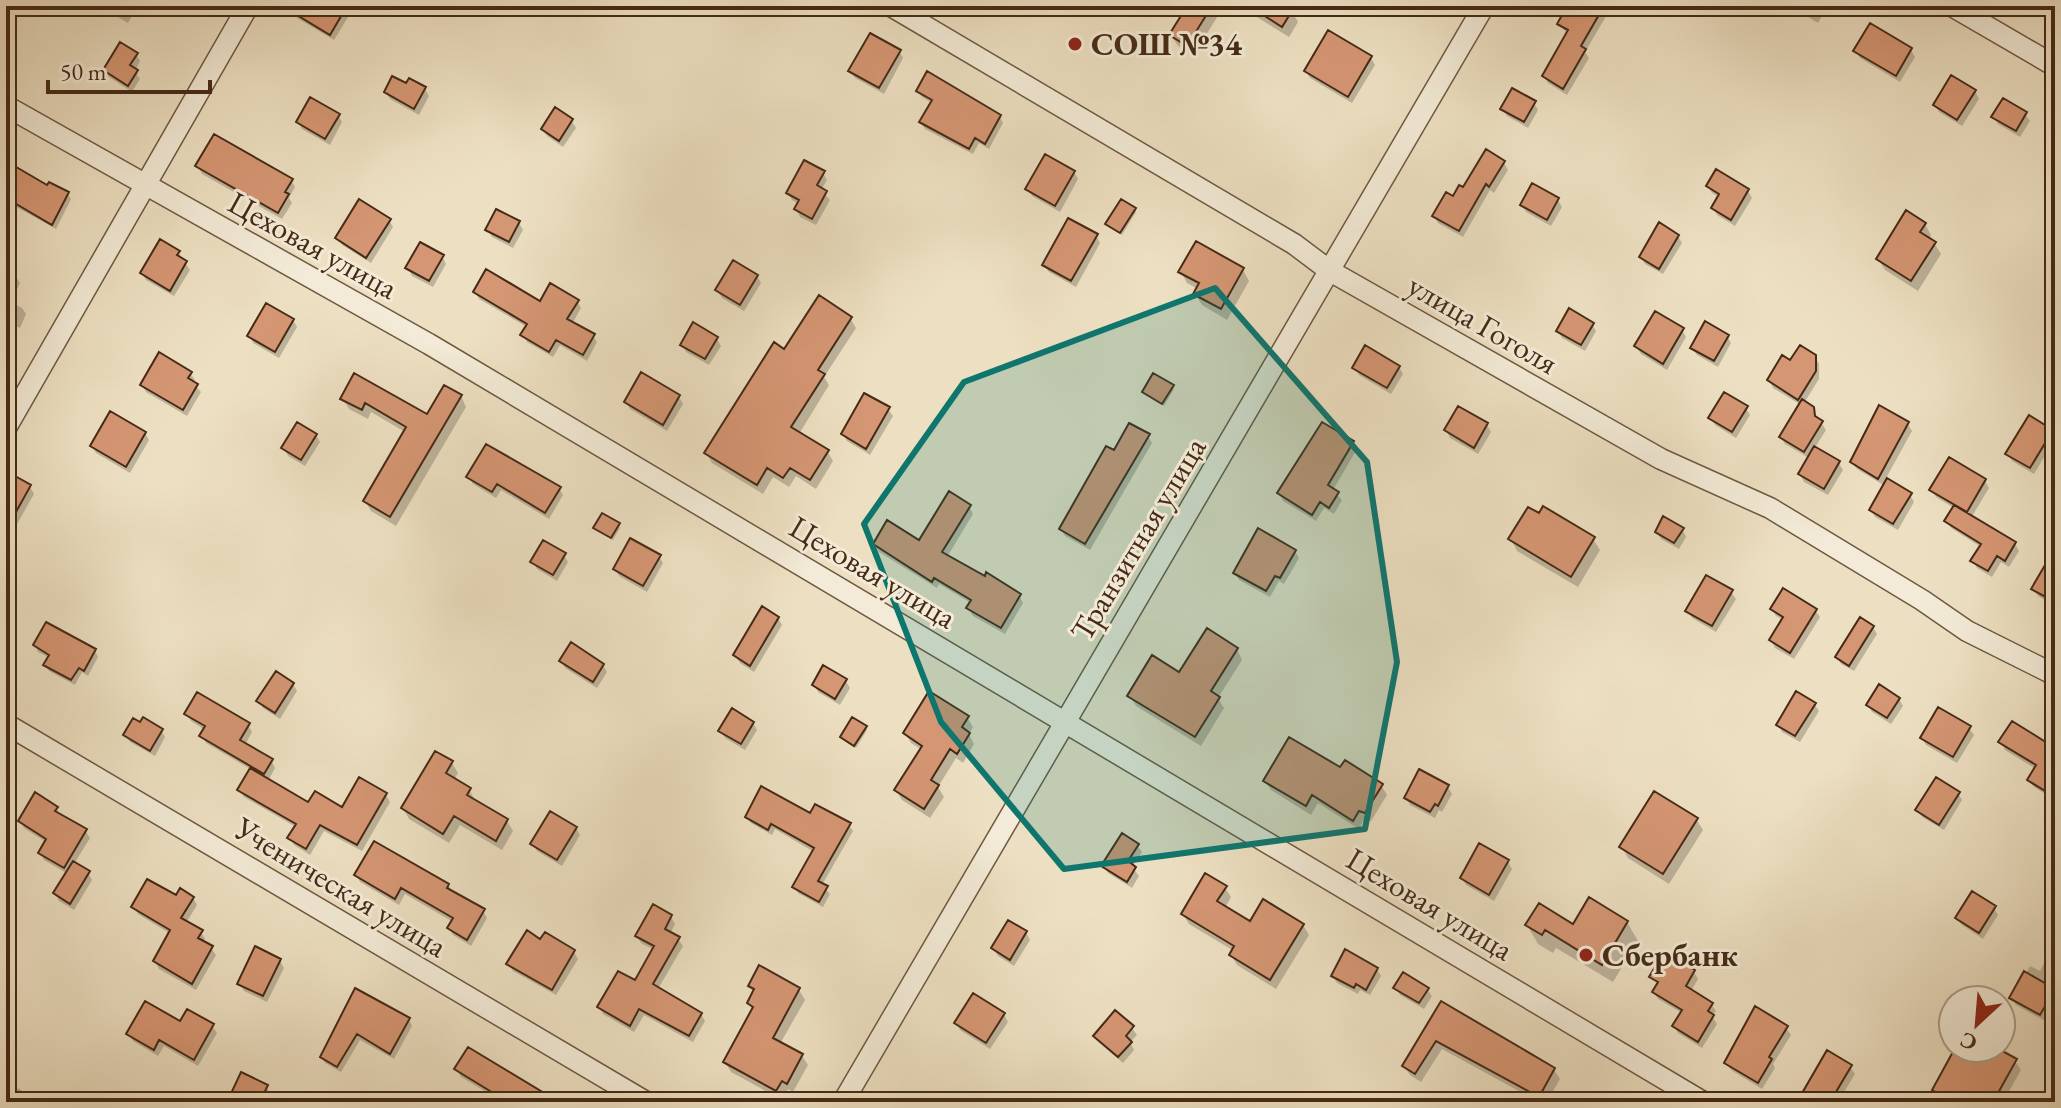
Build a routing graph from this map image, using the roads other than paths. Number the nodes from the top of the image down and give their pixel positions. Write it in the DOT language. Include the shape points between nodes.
graph roads {
  1 [pos="248,6"];
  2 [pos="891,6"];
  3 [pos="1484,6"];
  4 [pos="1952,6"];
  5 [pos="2055,66"];
  6 [pos="6,106"];
  7 [pos="144,185"];
  8 [pos="1330,271"];
  9 [pos="6,428"];
  10 [pos="2055,677"];
  11 [pos="1064,720"];
  12 [pos="6,724"];
  13 [pos="646,1102"];
  14 [pos="843,1102"];
  15 [pos="1703,1102"];
  1 -- 7 [label="street"];
  2 -- 8 [label="street, улица Гоголя" via="1294,244"];
  3 -- 8 [label="street, Транзитная улица"];
  4 -- 5 [label="street"];
  6 -- 7 [label="street, Цеховая улица"];
  7 -- 9 [label="street"];
  7 -- 11 [label="street, Цеховая улица" via="429,344"];
  8 -- 10 [label="street, улица Гоголя" via="1661,459 1770,508 1967,631"];
  8 -- 11 [label="street, Транзитная улица"];
  11 -- 14 [label="street, Транзитная улица"];
  11 -- 15 [label="street, Цеховая улица"];
  12 -- 13 [label="street, Ученическая улица"];
}
